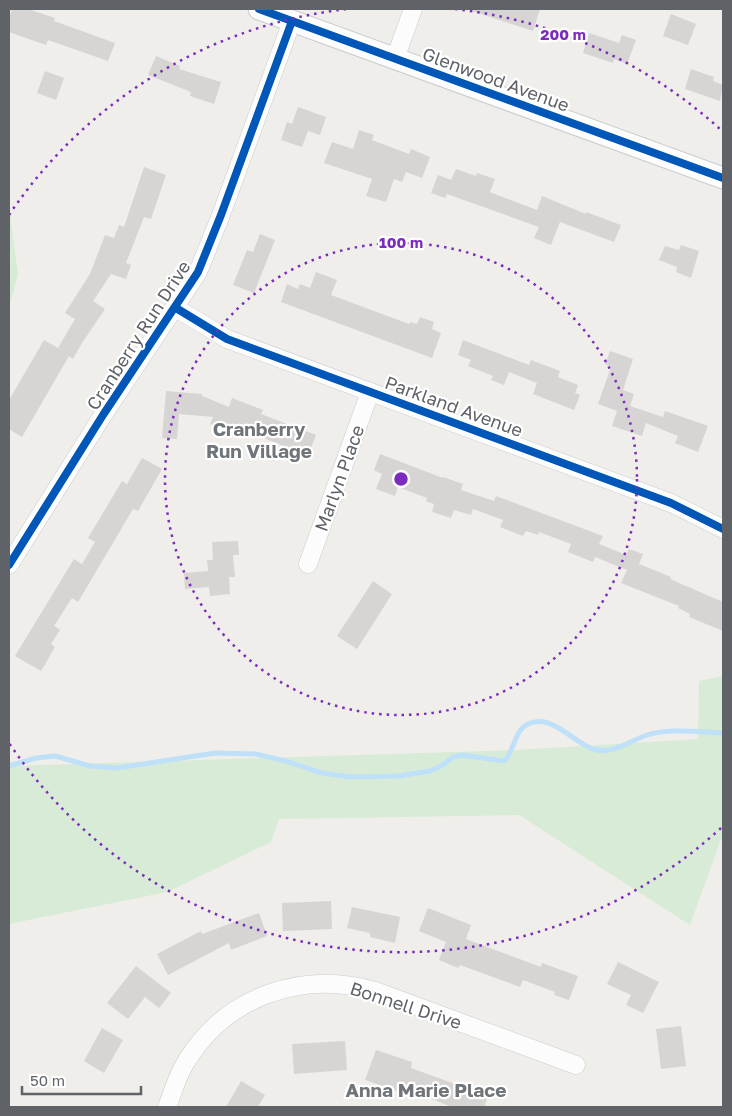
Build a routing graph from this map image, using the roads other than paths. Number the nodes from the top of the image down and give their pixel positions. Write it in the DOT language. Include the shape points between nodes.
graph roads {
  1 [pos="259,9"];
  2 [pos="414,9"];
  3 [pos="292,21"];
  4 [pos="395,59"];
  5 [pos="723,178"];
  6 [pos="176,308"];
  7 [pos="370,392"];
  8 [pos="723,529"];
  9 [pos="308,564"];
  10 [pos="9,565"];
  11 [pos="576,1065"];
  12 [pos="167,1107"];
  1 -- 3 [label="street, Glenwood Avenue"];
  2 -- 4 [label="street"];
  3 -- 4 [label="street, Glenwood Avenue"];
  3 -- 6 [label="street, Cranberry Run Drive" via="218,223 198,272"];
  4 -- 5 [label="street, Glenwood Avenue"];
  6 -- 7 [label="street, Parkland Avenue" via="227,339"];
  6 -- 10 [label="street, Cranberry Run Drive"];
  7 -- 8 [label="street, Parkland Avenue" via="670,503"];
  7 -- 9 [label="street, Marlyn Place"];
  11 -- 12 [label="street, Bonnell Drive" via="375,991 342,984 316,983 269,993 243,1005 222,1020 202,1039 187,1060"];
}
